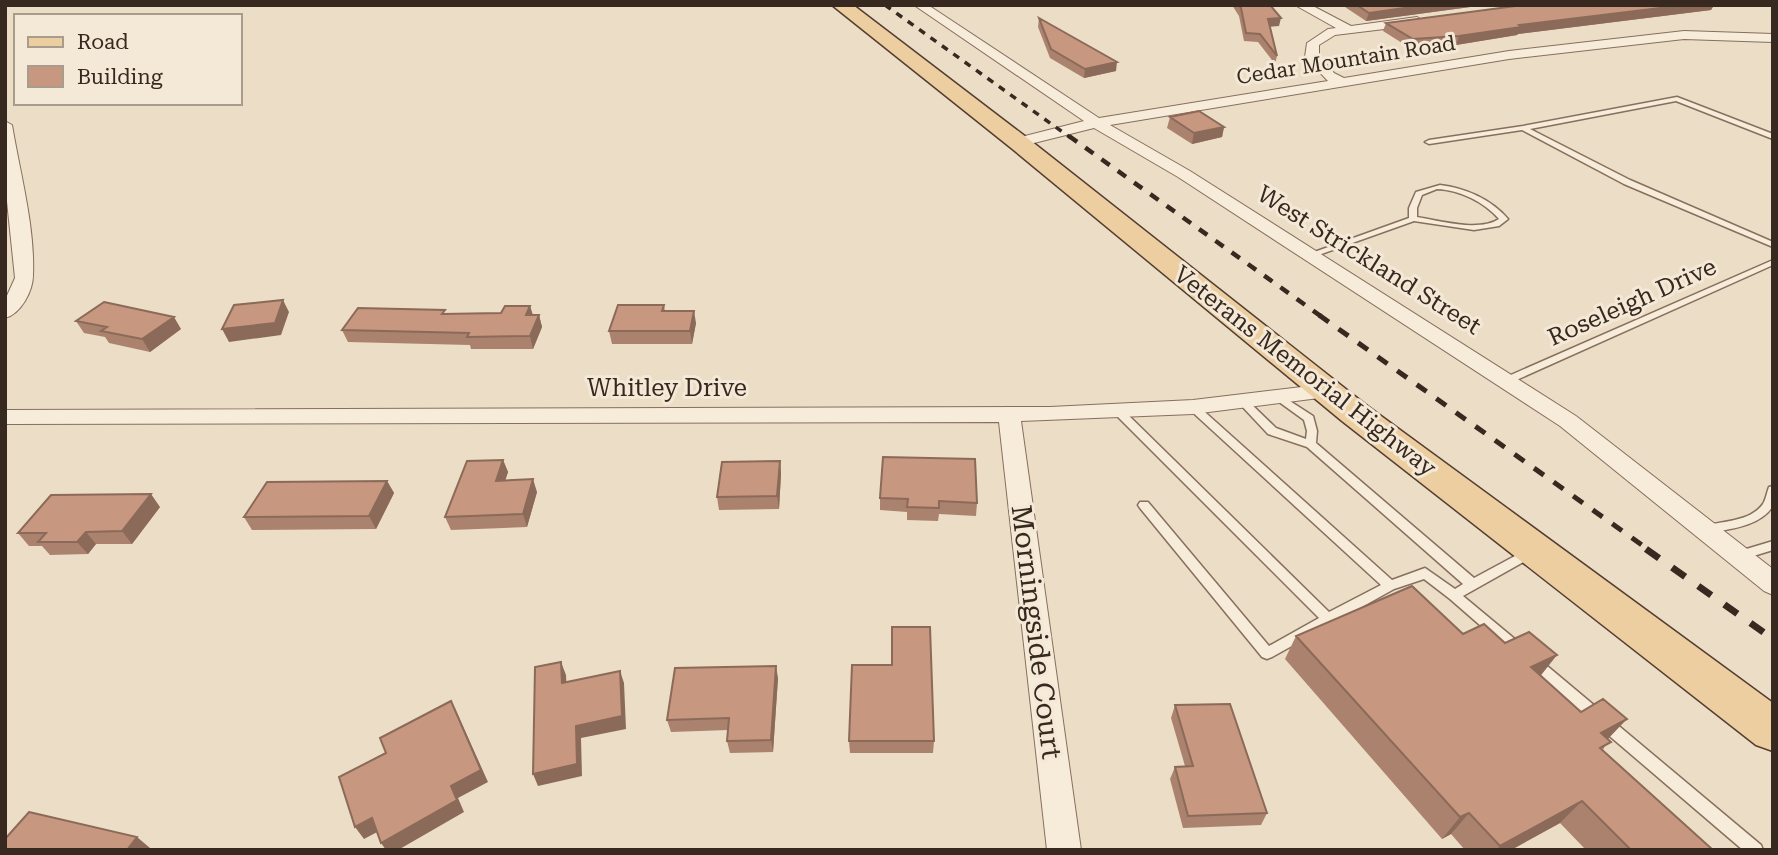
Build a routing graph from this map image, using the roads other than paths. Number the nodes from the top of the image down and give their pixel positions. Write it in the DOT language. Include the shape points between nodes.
graph roads {
  1 [pos="841,5"];
  2 [pos="920,5"];
  3 [pos="1301,5"];
  4 [pos="1431,19"];
  5 [pos="1350,30"];
  6 [pos="1773,38"];
  7 [pos="1342,82"];
  8 [pos="1096,123"];
  9 [pos="5,125"];
  10 [pos="1523,128"];
  11 [pos="1773,137"];
  12 [pos="1018,142"];
  13 [pos="1429,142"];
  14 [pos="1413,219"];
  15 [pos="1773,245"];
  16 [pos="1310,255"];
  17 [pos="1773,262"];
  18 [pos="5,313"];
  19 [pos="1508,380"];
  20 [pos="1327,391"];
  21 [pos="1279,397"];
  22 [pos="1243,402"];
  23 [pos="1193,407"];
  24 [pos="1117,410"];
  25 [pos="1009,413"];
  26 [pos="5,417"];
  27 [pos="1311,444"];
  28 [pos="1773,491"];
  29 [pos="1143,505"];
  30 [pos="1704,529"];
  31 [pos="1773,544"];
  32 [pos="1536,550"];
  33 [pos="1737,556"];
  34 [pos="1773,584"];
  35 [pos="1473,585"];
  36 [pos="1390,586"];
  37 [pos="1454,596"];
  38 [pos="1328,619"];
  39 [pos="1773,730"];
  40 [pos="1064,850"];
  41 [pos="1755,850"];
  1 -- 12 [label="main road, Veterans Memorial Highway"];
  2 -- 8 [label="street, West Strickland Street"];
  3 -- 5 [label="street"];
  4 -- 5 [label="street"];
  5 -- 7 [label="street" via="1332,32 1312,43 1312,57 1329,76"];
  6 -- 7 [label="street, Cedar Mountain Road" via="1684,35 1509,55"];
  7 -- 8 [label="street, Cedar Mountain Road"];
  8 -- 12 [label="street, Cedar Mountain Road"];
  8 -- 16 [label="street, West Strickland Street"];
  9 -- 18 [label="street" via="24,278"];
  10 -- 11 [label="lane" via="1677,99"];
  10 -- 13 [label="lane"];
  10 -- 15 [label="lane" via="1627,182"];
  12 -- 20 [label="main road, Veterans Memorial Highway"];
  14 -- 14 [label="lane" via="1485,228 1504,219 1468,196 1438,187 1419,194"];
  14 -- 16 [label="lane"];
  16 -- 19 [label="street, West Strickland Street"];
  17 -- 19 [label="lane, Roseleigh Drive"];
  19 -- 30 [label="street, West Strickland Street" via="1568,421"];
  20 -- 21 [label="street, Whitley Drive"];
  20 -- 32 [label="main road, Veterans Memorial Highway"];
  21 -- 22 [label="street, Whitley Drive"];
  21 -- 27 [label="lane" via="1309,418"];
  22 -- 23 [label="street, Whitley Drive"];
  22 -- 27 [label="lane" via="1272,431"];
  23 -- 24 [label="street, Whitley Drive"];
  23 -- 36 [label="lane"];
  24 -- 25 [label="street, Whitley Drive"];
  24 -- 38 [label="lane"];
  25 -- 26 [label="street, Whitley Drive"];
  25 -- 40 [label="street, Morningside Court"];
  27 -- 35 [label="lane"];
  28 -- 30 [label="lane" via="1772,504 1760,515"];
  29 -- 38 [label="lane" via="1267,653"];
  30 -- 33 [label="street, West Strickland Street"];
  31 -- 33 [label="lane"];
  32 -- 35 [label="lane"];
  32 -- 39 [label="main road, Veterans Memorial Highway"];
  33 -- 34 [label="street, West Strickland Street"];
  35 -- 37 [label="lane"];
  36 -- 37 [label="lane" via="1424,573"];
  36 -- 38 [label="lane"];
  37 -- 41 [label="lane"];
}
